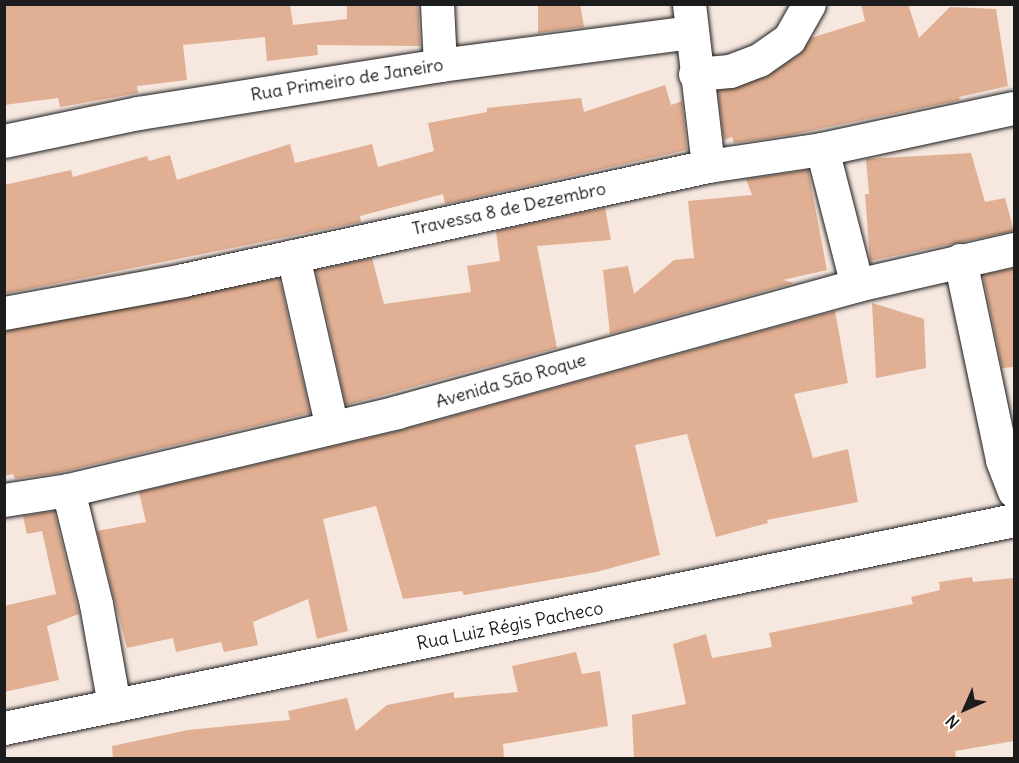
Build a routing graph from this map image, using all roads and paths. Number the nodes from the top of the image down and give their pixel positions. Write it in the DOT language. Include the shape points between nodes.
graph roads {
  1 [pos="437,4"];
  2 [pos="809,4"];
  3 [pos="690,18"];
  4 [pos="440,65"];
  5 [pos="695,74"];
  6 [pos="1014,108"];
  7 [pos="4,141"];
  8 [pos="822,149"];
  9 [pos="708,166"];
  10 [pos="1014,249"];
  11 [pos="293,256"];
  12 [pos="960,260"];
  13 [pos="857,285"];
  14 [pos="4,313"];
  15 [pos="332,427"];
  16 [pos="68,490"];
  17 [pos="1014,491"];
  18 [pos="4,500"];
  19 [pos="1014,520"];
  20 [pos="114,705"];
  21 [pos="4,728"];
  1 -- 4 [label="street"];
  2 -- 5 [label="street" via="789,39 759,60 730,71"];
  3 -- 4 [label="street, Rua Primeiro de Janeiro"];
  3 -- 5 [label="street"];
  4 -- 7 [label="street, Rua Primeiro de Janeiro" via="138,113"];
  5 -- 9 [label="street"];
  6 -- 8 [label="street, Travessa 8 de Dezembro"];
  8 -- 9 [label="street, Travessa 8 de Dezembro"];
  8 -- 13 [label="street"];
  9 -- 11 [label="street, Travessa 8 de Dezembro"];
  10 -- 12 [label="street, Avenida São Roque"];
  11 -- 14 [label="street, Travessa 8 de Dezembro"];
  11 -- 15 [label="street"];
  12 -- 13 [label="street, Avenida São Roque"];
  12 -- 17 [label="street" via="1002,460"];
  13 -- 15 [label="street, Avenida São Roque"];
  15 -- 16 [label="street, Avenida São Roque"];
  16 -- 18 [label="street, Avenida São Roque"];
  16 -- 20 [label="street" via="96,604"];
  19 -- 20 [label="street, Rua Luiz Régis Pacheco"];
  20 -- 21 [label="street, Rua Luiz Régis Pacheco"];
}
